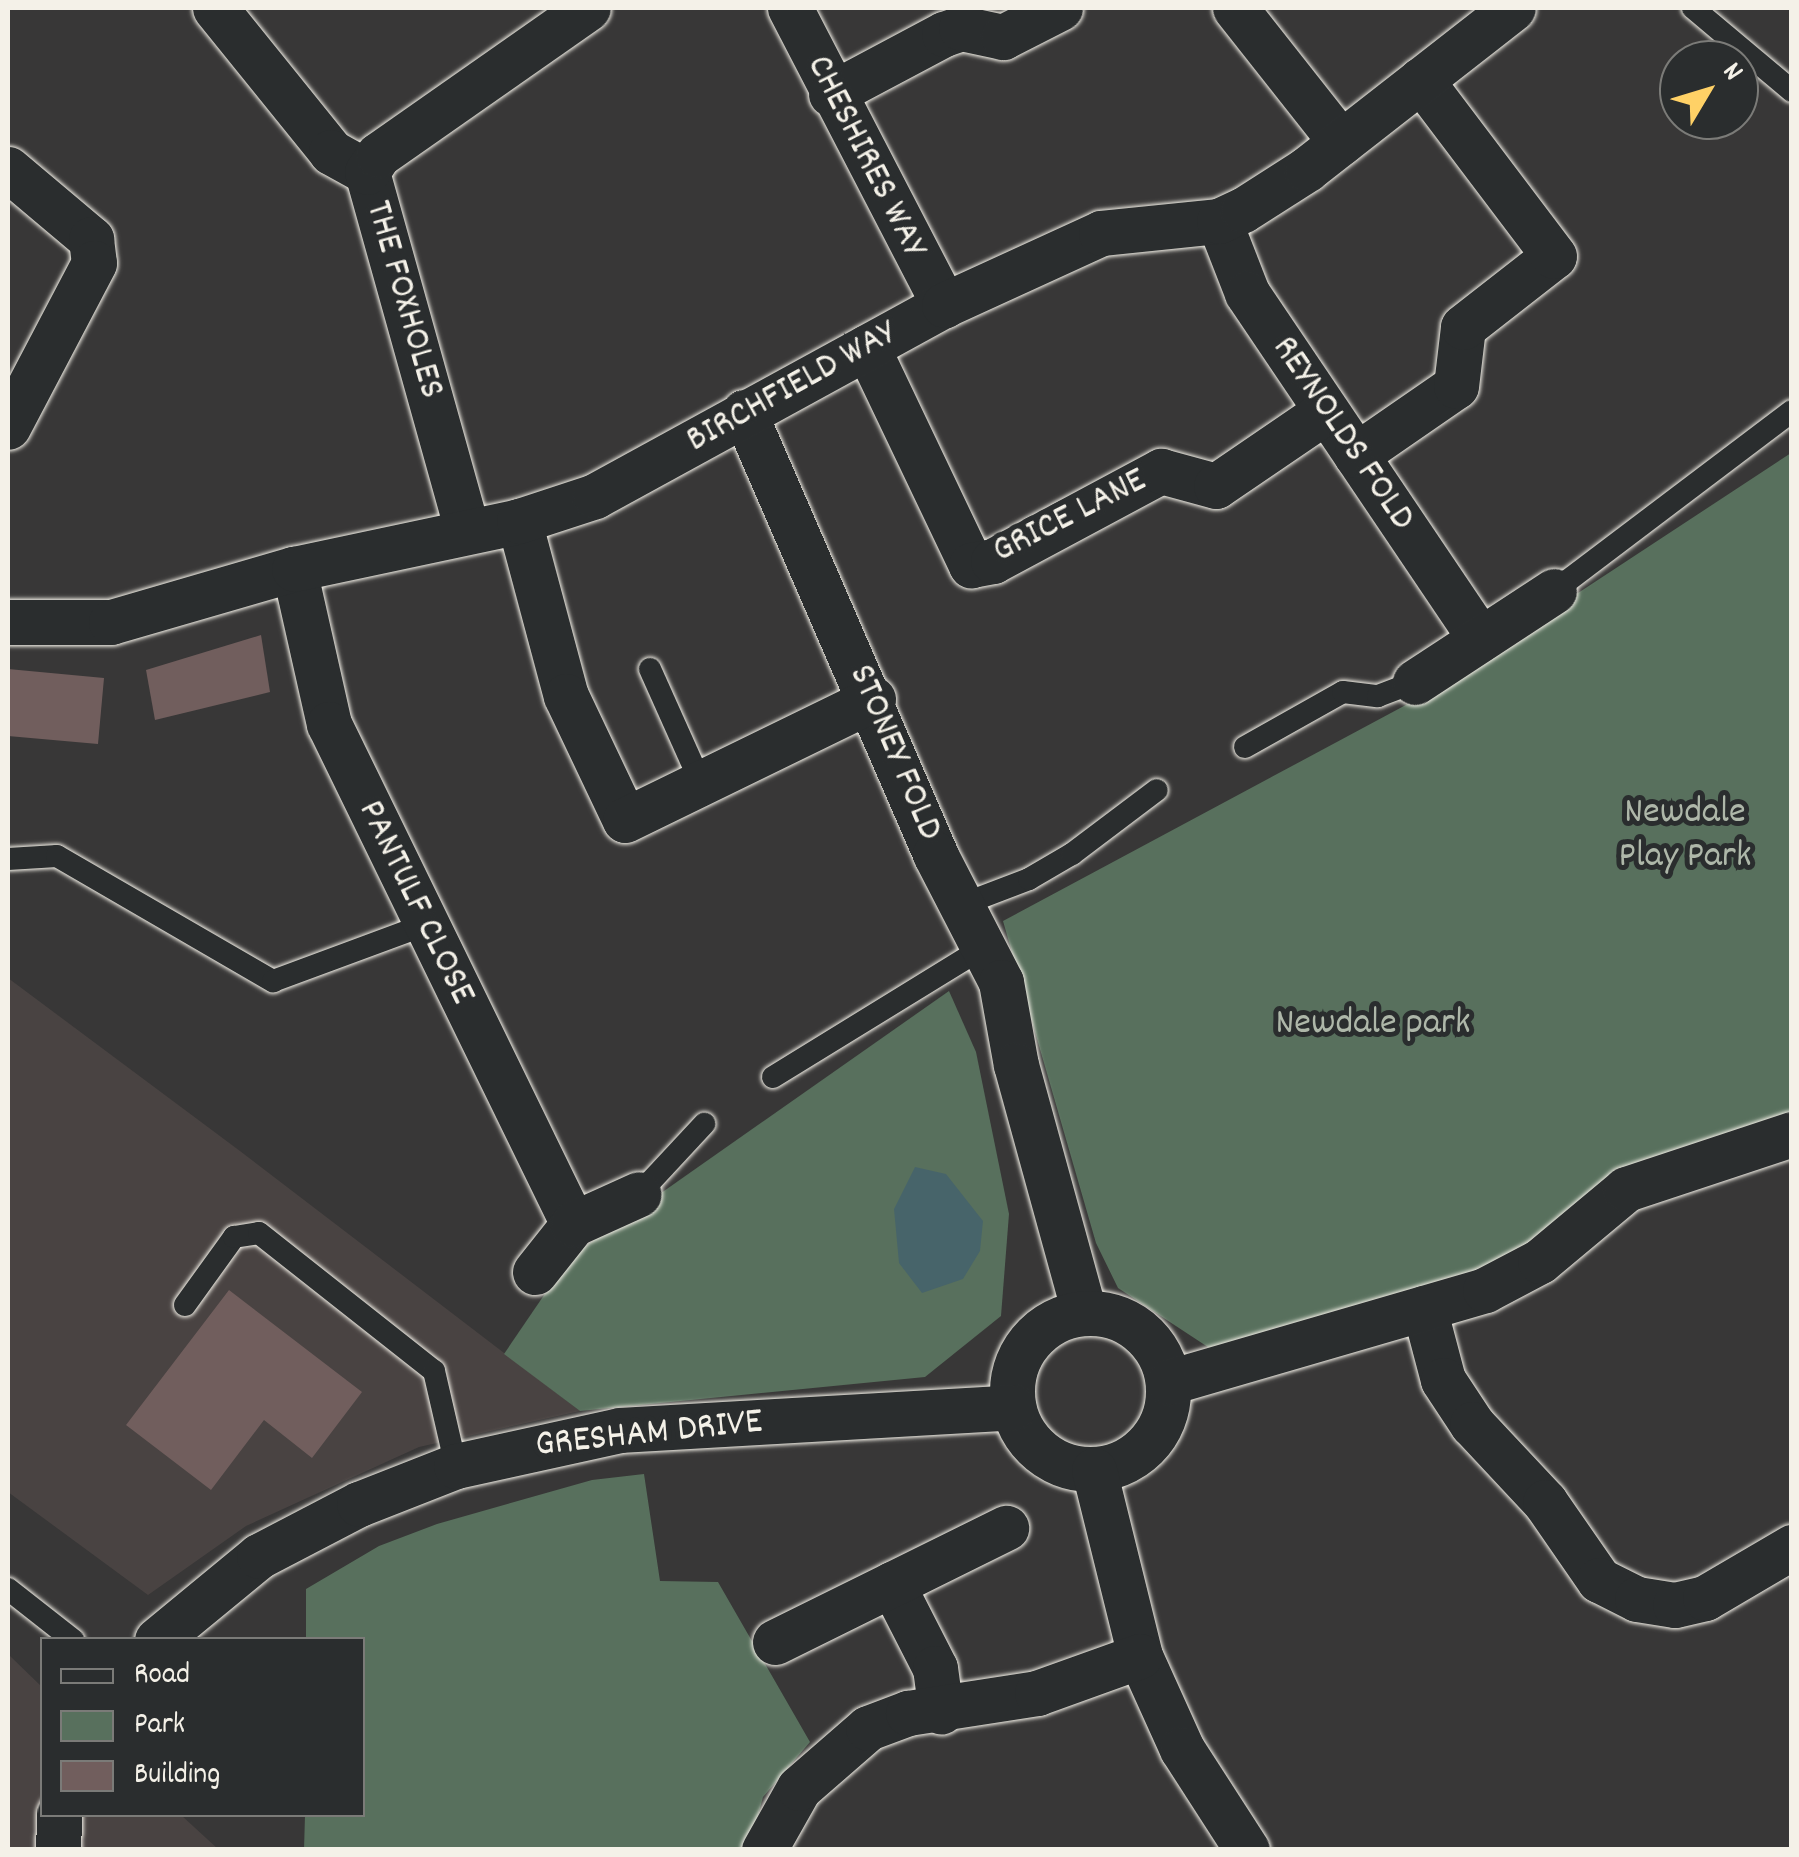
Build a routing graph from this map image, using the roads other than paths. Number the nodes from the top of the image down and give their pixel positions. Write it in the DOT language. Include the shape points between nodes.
graph roads {
  1 [pos="215,8"];
  2 [pos="588,8"];
  3 [pos="790,8"];
  4 [pos="1060,8"];
  5 [pos="1235,8"];
  6 [pos="1513,8"];
  7 [pos="1692,8"];
  8 [pos="1421,80"];
  9 [pos="1792,91"];
  10 [pos="831,94"];
  11 [pos="1341,142"];
  12 [pos="8,168"];
  13 [pos="367,172"];
  14 [pos="1220,220"];
  15 [pos="944,304"];
  16 [pos="867,347"];
  17 [pos="1326,411"];
  18 [pos="1792,411"];
  19 [pos="744,412"];
  20 [pos="8,427"];
  21 [pos="1356,454"];
  22 [pos="519,520"];
  23 [pos="467,530"];
  24 [pos="294,569"];
  25 [pos="1554,591"];
  26 [pos="8,622"];
  27 [pos="1480,639"];
  28 [pos="650,669"];
  29 [pos="1415,682"];
  30 [pos="873,700"];
  31 [pos="1245,747"];
  32 [pos="701,782"];
  33 [pos="1157,790"];
  34 [pos="8,859"];
  35 [pos="962,905"];
  36 [pos="424,925"];
  37 [pos="1000,982"];
  38 [pos="773,1077"];
  39 [pos="704,1124"];
  40 [pos="1792,1134"];
  41 [pos="639,1194"];
  42 [pos="573,1224"];
  43 [pos="535,1272"];
  44 [pos="185,1306"];
  45 [pos="1424,1308"];
  46 [pos="1084,1312"];
  47 [pos="1169,1382"];
  48 [pos="1013,1406"];
  49 [pos="456,1466"];
  50 [pos="1094,1470"];
  51 [pos="1006,1528"];
  52 [pos="1792,1548"];
  53 [pos="892,1584"];
  54 [pos="8,1589"];
  55 [pos="69,1637"];
  56 [pos="161,1637"];
  57 [pos="775,1642"];
  58 [pos="1140,1656"];
  59 [pos="940,1712"];
  60 [pos="59,1817"];
  61 [pos="58,1850"];
  62 [pos="764,1850"];
  63 [pos="1247,1850"];
  1 -- 13 [label="street, THE FOXHOLES" via="332,152"];
  2 -- 13 [label="street" via="378,155"];
  3 -- 10 [label="street, CHESHIRES WAY"];
  4 -- 10 [label="street" via="1003,37 961,28 944,34"];
  5 -- 11 [label="street"];
  6 -- 8 [label="street, BIRCHFIELD WAY"];
  7 -- 9 [label="lane"];
  8 -- 11 [label="street, BIRCHFIELD WAY"];
  8 -- 21 [label="street" via="1554,256 1463,327 1456,386"];
  10 -- 15 [label="street, CHESHIRES WAY"];
  11 -- 14 [label="street, BIRCHFIELD WAY"];
  12 -- 20 [label="street" via="92,239 94,264"];
  13 -- 23 [label="street, THE FOXHOLES"];
  14 -- 15 [label="street, BIRCHFIELD WAY" via="1101,233"];
  14 -- 17 [label="street, REYNOLDS FOLD" via="1247,293"];
  15 -- 16 [label="street, BIRCHFIELD WAY"];
  16 -- 17 [label="street, GRICE LANE" via="971,565 993,561 1162,471 1216,486"];
  16 -- 19 [label="street, BIRCHFIELD WAY"];
  17 -- 21 [label="street, REYNOLDS FOLD"];
  18 -- 25 [label="lane"];
  19 -- 22 [label="street, BIRCHFIELD WAY" via="596,496"];
  19 -- 30 [label="street, STONEY FOLD"];
  21 -- 27 [label="street, REYNOLDS FOLD"];
  22 -- 23 [label="street, BIRCHFIELD WAY"];
  22 -- 32 [label="street" via="566,696 625,820"];
  23 -- 24 [label="street, BIRCHFIELD WAY"];
  24 -- 26 [label="street, BIRCHFIELD WAY" via="111,622"];
  24 -- 36 [label="street, PANTULF CLOSE" via="330,724"];
  25 -- 27 [label="street"];
  27 -- 29 [label="street"];
  28 -- 32 [label="lane"];
  29 -- 31 [label="lane" via="1378,696 1343,692"];
  30 -- 32 [label="street"];
  30 -- 35 [label="street, STONEY FOLD"];
  33 -- 35 [label="lane" via="1030,880"];
  34 -- 36 [label="lane" via="24,853 57,856 273,981"];
  35 -- 37 [label="street, STONEY FOLD"];
  36 -- 42 [label="street, PANTULF CLOSE"];
  37 -- 38 [label="lane" via="983,948"];
  37 -- 46 [label="street, STONEY FOLD"];
  39 -- 41 [label="lane"];
  40 -- 45 [label="street" via="1626,1189 1540,1261 1485,1290"];
  41 -- 42 [label="street"];
  42 -- 43 [label="street"];
  44 -- 49 [label="lane" via="234,1237 259,1233 434,1370"];
  45 -- 47 [label="street"];
  45 -- 52 [label="street" via="1443,1380 1472,1424 1545,1502 1599,1580 1637,1600 1675,1606 1705,1598"];
  46 -- 47 [label="street" via="1141,1330 1160,1354"];
  46 -- 48 [label="street" via="1043,1327 1027,1343 1012,1375"];
  47 -- 50 [label="street" via="1168,1403 1151,1441 1131,1458"];
  48 -- 49 [label="street, GRESHAM DRIVE" via="620,1430"];
  48 -- 50 [label="street" via="1027,1438 1049,1458"];
  49 -- 56 [label="street, GRESHAM DRIVE" via="360,1504 259,1556"];
  50 -- 58 [label="street"];
  51 -- 53 [label="street"];
  53 -- 57 [label="street"];
  53 -- 59 [label="street" via="935,1668"];
  54 -- 55 [label="lane"];
  58 -- 59 [label="street" via="1038,1693"];
  58 -- 63 [label="street" via="1182,1750"];
  59 -- 62 [label="street" via="908,1714 845,1743 799,1788"];
  60 -- 61 [label="street"];
}
